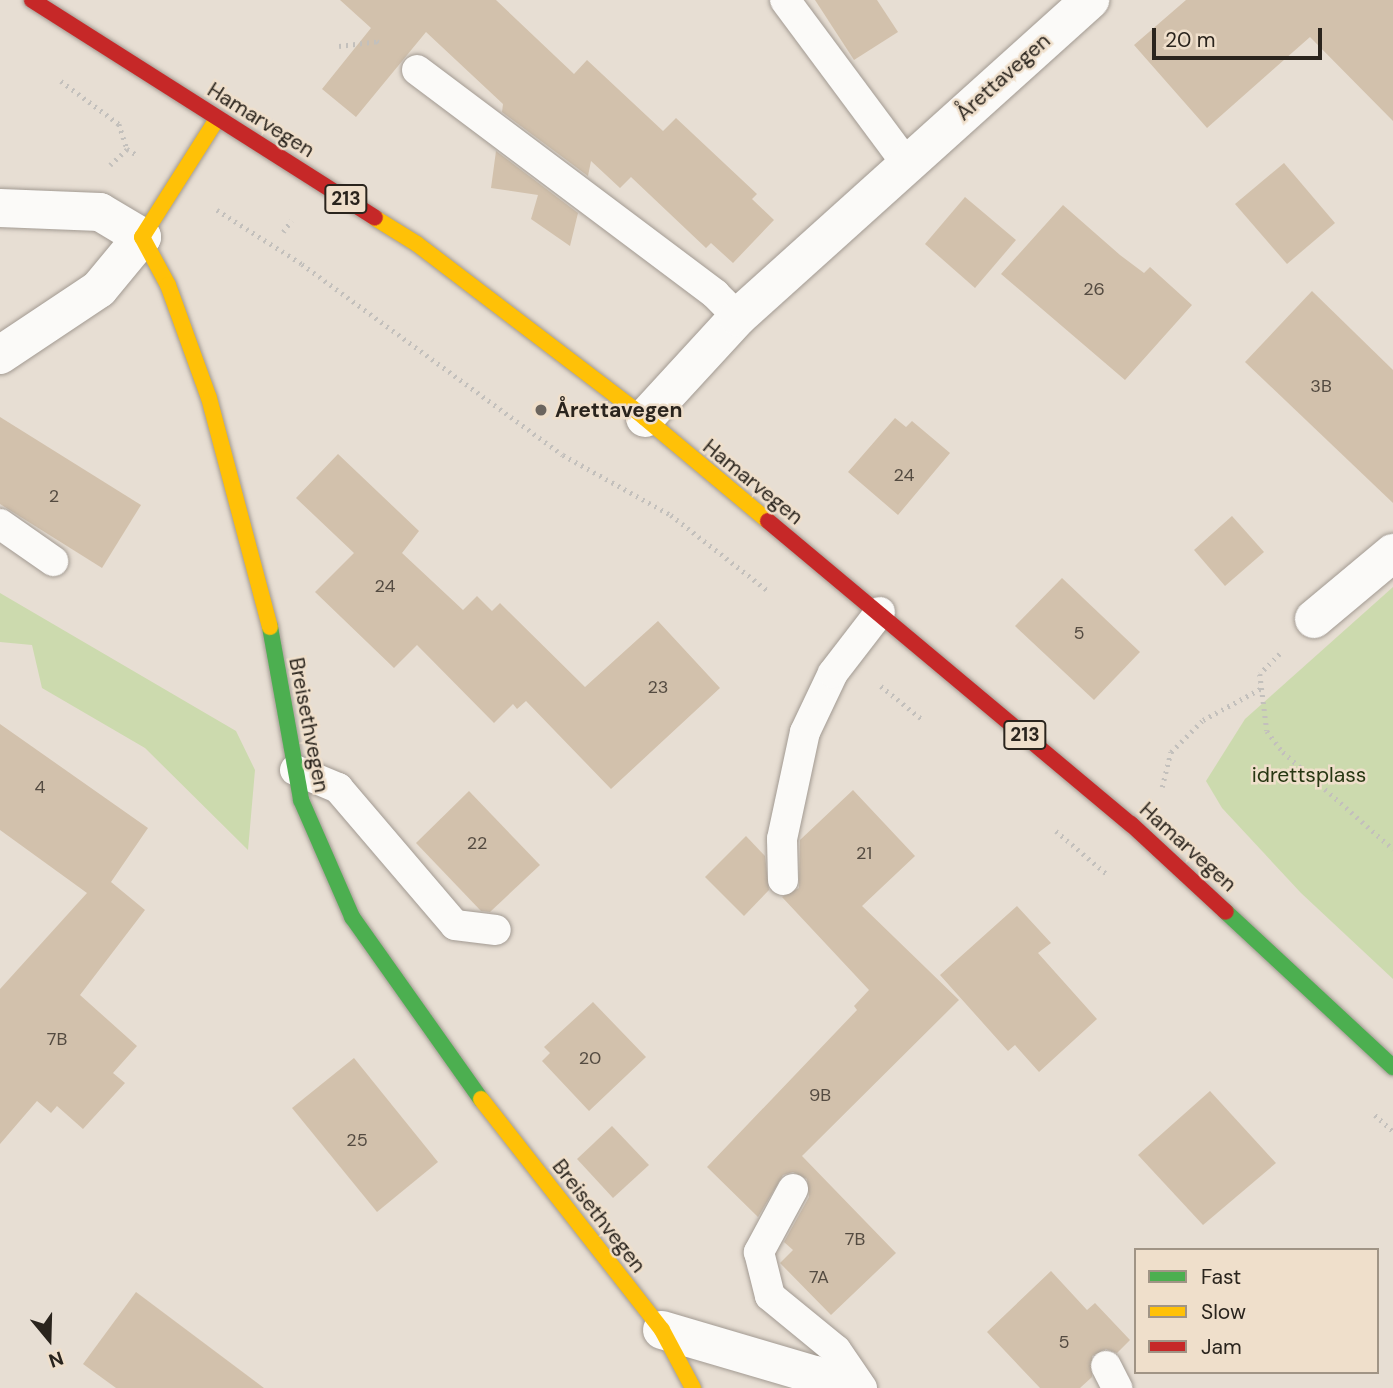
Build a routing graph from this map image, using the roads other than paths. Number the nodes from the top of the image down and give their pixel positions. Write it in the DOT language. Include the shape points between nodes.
graph roads {
  1 [pos="32,0"];
  2 [pos="785,0"];
  3 [pos="1090,0"];
  4 [pos="416,70"];
  5 [pos="217,119"];
  6 [pos="906,163"];
  7 [pos="0,208"];
  8 [pos="142,237"];
  9 [pos="738,317"];
  10 [pos="0,355"];
  11 [pos="645,418"];
  12 [pos="0,524"];
  13 [pos="1393,553"];
  14 [pos="53,561"];
  15 [pos="880,612"];
  16 [pos="1314,619"];
  17 [pos="295,770"];
  18 [pos="783,880"];
  19 [pos="496,930"];
  20 [pos="1393,1067"];
  21 [pos="793,1189"];
  22 [pos="662,1330"];
  23 [pos="693,1388"];
  24 [pos="844,1388"];
  25 [pos="862,1388"];
  1 -- 5 [label="main road, Hamarvegen / 213"];
  2 -- 6 [label="lane"];
  3 -- 6 [label="street, Årettavegen"];
  4 -- 9 [label="lane" via="715,294"];
  5 -- 8 [label="main road"];
  5 -- 11 [label="main road, Hamarvegen / 213" via="417,244"];
  6 -- 9 [label="street, Årettavegen"];
  7 -- 8 [label="street" via="100,212"];
  8 -- 10 [label="street" via="99,289"];
  8 -- 17 [label="main road, Breisethvegen" via="168,285 209,398 264,594"];
  9 -- 11 [label="street, Årettavegen"];
  11 -- 15 [label="main road, Hamarvegen / 213"];
  12 -- 14 [label="lane"];
  13 -- 16 [label="street"];
  15 -- 18 [label="lane" via="832,673 806,732 782,839"];
  15 -- 20 [label="main road, Hamarvegen / 213" via="1131,824"];
  17 -- 19 [label="lane" via="338,788 455,925"];
  17 -- 22 [label="main road, Breisethvegen" via="300,800 352,918 458,1069"];
  21 -- 25 [label="lane" via="759,1252 770,1296 836,1350"];
  22 -- 23 [label="main road, Breisethvegen"];
  22 -- 24 [label="street" via="815,1375"];
}
